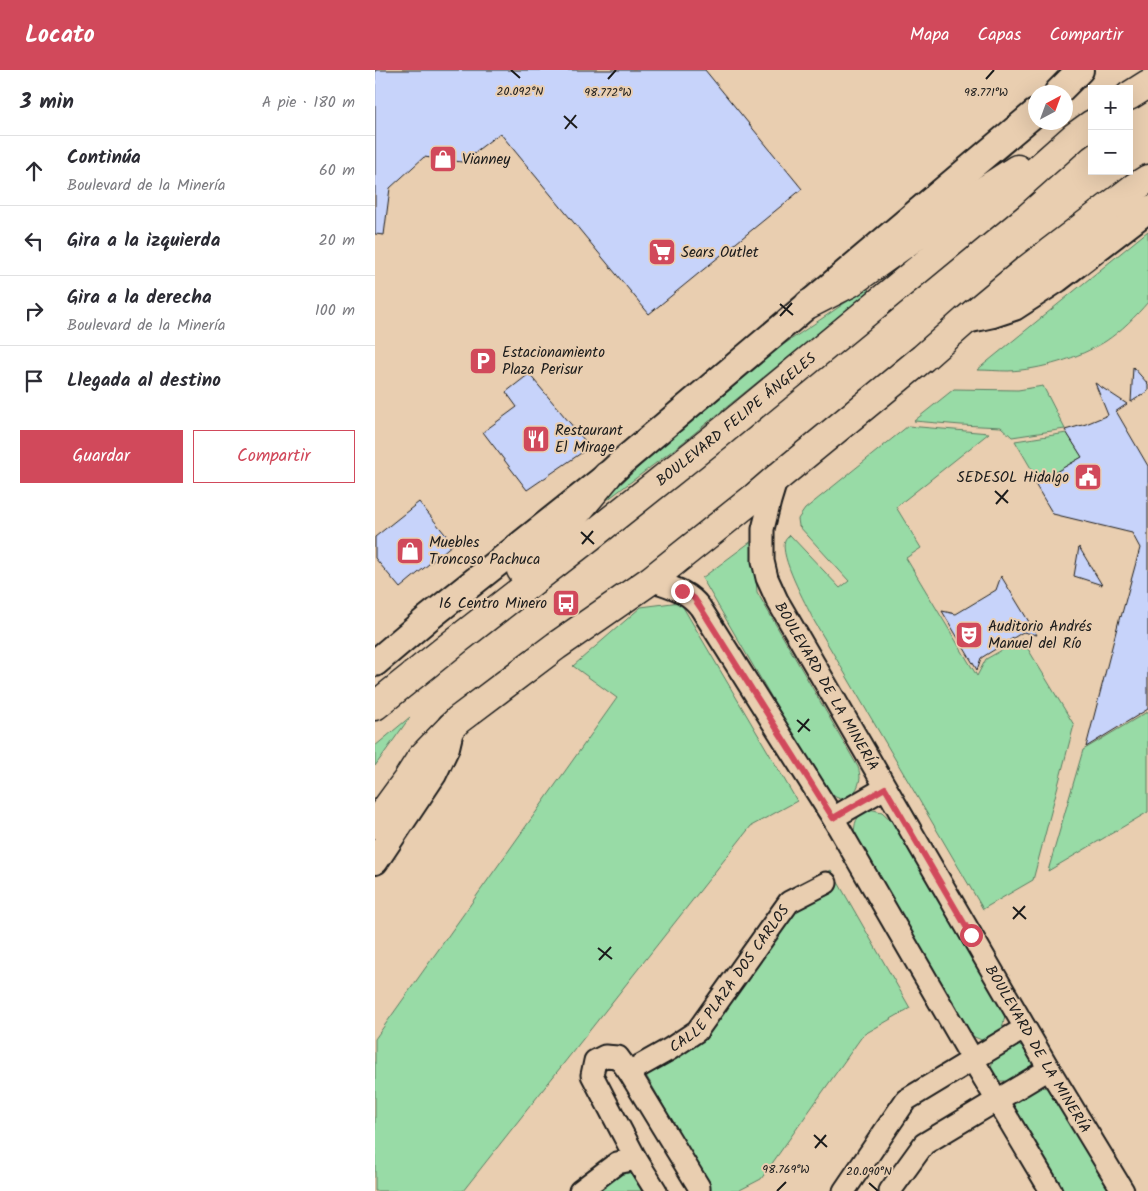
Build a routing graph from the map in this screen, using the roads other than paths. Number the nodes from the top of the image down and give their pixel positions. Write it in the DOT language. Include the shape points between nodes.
graph roads {
  1 [pos="1080,70"];
  2 [pos="1148,84"];
  3 [pos="1065,85"];
  4 [pos="1133,93"];
  5 [pos="1028,119"];
  6 [pos="1083,131"];
  7 [pos="1148,179"];
  8 [pos="1148,209"];
  9 [pos="809,304"];
  10 [pos="966,320"];
  11 [pos="607,476"];
  12 [pos="777,478"];
  13 [pos="651,580"];
  14 [pos="456,641"];
  15 [pos="375,663"];
  16 [pos="375,706"];
  17 [pos="451,726"];
  18 [pos="885,788"];
  19 [pos="833,818"];
  20 [pos="375,824"];
  21 [pos="375,861"];
  22 [pos="826,883"];
  23 [pos="1025,1028"];
  24 [pos="973,1060"];
  25 [pos="1049,1069"];
  26 [pos="629,1072"];
  27 [pos="997,1100"];
  28 [pos="636,1159"];
  29 [pos="580,1191"];
  30 [pos="656,1191"];
  31 [pos="699,1191"];
  32 [pos="844,1191"];
  33 [pos="890,1191"];
  34 [pos="1051,1191"];
  35 [pos="1123,1191"];
  1 -- 3 [label="main road"];
  2 -- 4 [label="highway"];
  5 -- 9 [label="main road"];
  6 -- 9 [label="highway" via="937,221 850,283"];
  6 -- 14 [label="highway, BOULEVARD FELIPE ÁNGELES" via="726,428"];
  7 -- 10 [label="highway" via="1025,271"];
  8 -- 10 [label="main road" via="1057,279 1014,307"];
  9 -- 11 [label="main road"];
  10 -- 12 [label="highway"];
  11 -- 14 [label="highway" via="551,542 495,594"];
  11 -- 15 [label="main road"];
  12 -- 13 [label="highway"];
  12 -- 18 [label="street, BOULEVARD DE LA MINERÍA" via="763,529 763,561 767,578"];
  13 -- 17 [label="highway" via="556,646"];
  13 -- 19 [label="street" via="694,598"];
  14 -- 16 [label="highway, BOULEVARD FELIPE ÁNGELES"];
  17 -- 20 [label="highway" via="421,758"];
  17 -- 21 [label="main road" via="446,747 433,774"];
  18 -- 19 [label="street"];
  18 -- 23 [label="street, BOULEVARD DE LA MINERÍA"];
  19 -- 24 [label="street"];
  22 -- 26 [label="street, CALLE PLAZA DOS CARLOS" via="789,902 697,1031"];
  23 -- 24 [label="street"];
  23 -- 25 [label="street, BOULEVARD DE LA MINERÍA"];
  24 -- 27 [label="street"];
  24 -- 32 [label="street" via="906,1100"];
  25 -- 27 [label="street"];
  25 -- 35 [label="street, BOULEVARD DE LA MINERÍA"];
  26 -- 28 [label="street" via="618,1057 605,1056 595,1061 592,1075"];
  26 -- 31 [label="street"];
  27 -- 33 [label="street" via="924,1144"];
  27 -- 34 [label="street"];
  28 -- 29 [label="street" via="617,1163"];
  28 -- 30 [label="street"];
}
